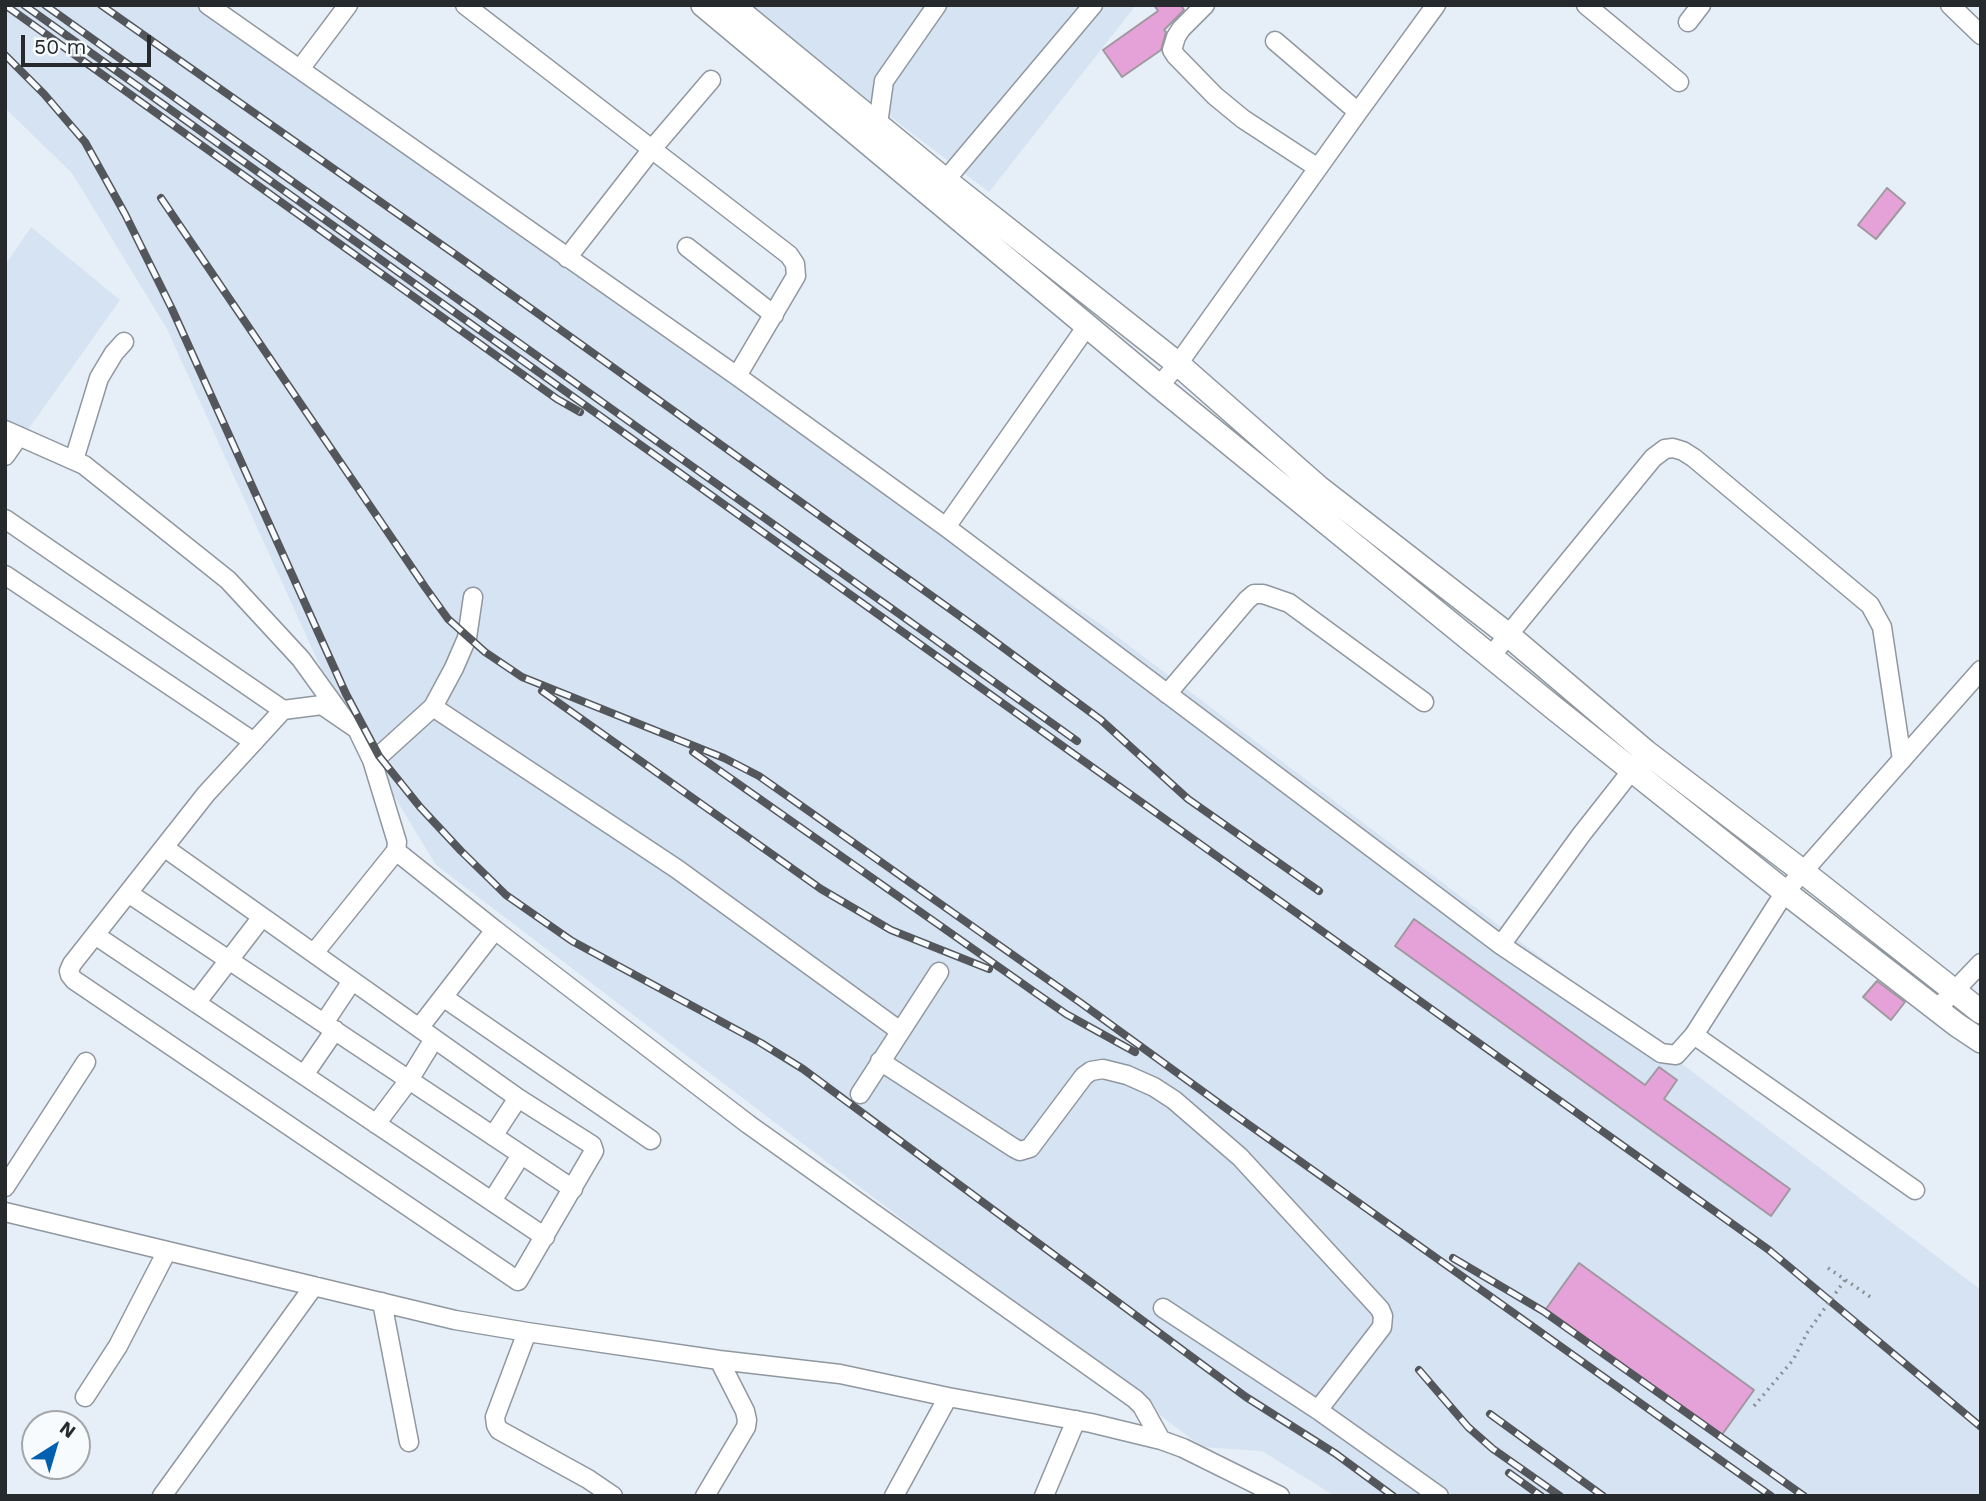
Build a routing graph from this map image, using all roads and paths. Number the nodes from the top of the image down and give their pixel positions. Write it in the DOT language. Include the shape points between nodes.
graph roads {
  1 [pos="348,5"];
  2 [pos="465,5"];
  3 [pos="703,5"];
  4 [pos="732,5"];
  5 [pos="937,5"];
  6 [pos="1093,5"];
  7 [pos="1205,5"];
  8 [pos="1436,5"];
  9 [pos="1586,5"];
  10 [pos="1702,5"];
  11 [pos="1950,5"];
  12 [pos="213,7"];
  13 [pos="1688,22"];
  14 [pos="1981,35"];
  15 [pos="1275,41"];
  16 [pos="300,69"];
  17 [pos="711,80"];
  18 [pos="1679,82"];
  19 [pos="1357,112"];
  20 [pos="873,134"];
  21 [pos="652,149"];
  22 [pos="1318,168"];
  23 [pos="938,188"];
  24 [pos="687,247"];
  25 [pos="567,258"];
  26 [pos="774,315"];
  27 [pos="1087,326"];
  28 [pos="124,342"];
  29 [pos="1178,364"];
  30 [pos="737,376"];
  31 [pos="1159,386"];
  32 [pos="12,433"];
  33 [pos="5,456"];
  34 [pos="74,460"];
  35 [pos="5,519"];
  36 [pos="946,527"];
  37 [pos="5,576"];
  38 [pos="473,597"];
  39 [pos="1507,634"];
  40 [pos="1491,656"];
  41 [pos="1981,670"];
  42 [pos="1167,694"];
  43 [pos="1424,702"];
  44 [pos="433,707"];
  45 [pos="283,710"];
  46 [pos="345,720"];
  47 [pos="254,742"];
  48 [pos="372,760"];
  49 [pos="1639,761"];
  50 [pos="1902,761"];
  51 [pos="165,848"];
  52 [pos="396,851"];
  53 [pos="1802,872"];
  54 [pos="1785,892"];
  55 [pos="128,893"];
  56 [pos="262,917"];
  57 [pos="495,930"];
  58 [pos="95,935"];
  59 [pos="1501,945"];
  60 [pos="314,953"];
  61 [pos="229,960"];
  62 [pos="1981,963"];
  63 [pos="939,972"];
  64 [pos="352,981"];
  65 [pos="1953,991"];
  66 [pos="443,997"];
  67 [pos="196,1003"];
  68 [pos="1937,1009"];
  69 [pos="1981,1012"];
  70 [pos="330,1027"];
  71 [pos="419,1028"];
  72 [pos="900,1031"];
  73 [pos="1694,1035"];
  74 [pos="434,1039"];
  75 [pos="1981,1041"];
  76 [pos="880,1061"];
  77 [pos="86,1062"];
  78 [pos="304,1075"];
  79 [pos="409,1080"];
  80 [pos="860,1094"];
  81 [pos="518,1098"];
  82 [pos="376,1124"];
  83 [pos="494,1136"];
  84 [pos="651,1140"];
  85 [pos="521,1154"];
  86 [pos="5,1187"];
  87 [pos="573,1189"];
  88 [pos="1915,1190"];
  89 [pos="492,1201"];
  90 [pos="5,1212"];
  91 [pos="545,1237"];
  92 [pos="167,1251"];
  93 [pos="1828,1268"];
  94 [pos="1845,1280"];
  95 [pos="314,1286"];
  96 [pos="1872,1298"];
  97 [pos="382,1302"];
  98 [pos="1163,1308"];
  99 [pos="527,1332"];
  100 [pos="719,1360"];
  101 [pos="85,1397"];
  102 [pos="948,1397"];
  103 [pos="1754,1406"];
  104 [pos="1318,1410"];
  105 [pos="1076,1420"];
  106 [pos="1161,1440"];
  107 [pos="409,1442"];
  108 [pos="162,1496"];
  109 [pos="613,1496"];
  110 [pos="705,1496"];
  111 [pos="894,1496"];
  112 [pos="1044,1496"];
  113 [pos="1280,1496"];
  114 [pos="1439,1496"];
  1 -- 16 [label="street"];
  2 -- 21 [label="street"];
  3 -- 20 [label="main road"];
  4 -- 20 [label="main road"];
  5 -- 20 [label="street" via="884,81"];
  6 -- 23 [label="street"];
  7 -- 22 [label="street" via="1176,37 1172,50 1176,57 1243,119"];
  8 -- 19 [label="street"];
  9 -- 18 [label="street"];
  10 -- 13 [label="street"];
  11 -- 14 [label="street"];
  12 -- 16 [label="street"];
  15 -- 19 [label="street"];
  16 -- 25 [label="street"];
  17 -- 21 [label="street"];
  19 -- 22 [label="street"];
  20 -- 23 [label="main road"];
  21 -- 25 [label="street"];
  21 -- 26 [label="street" via="789,255 796,276"];
  22 -- 29 [label="street"];
  23 -- 27 [label="main road"];
  23 -- 29 [label="main road"];
  24 -- 26 [label="street"];
  25 -- 30 [label="street"];
  26 -- 30 [label="street"];
  27 -- 31 [label="main road"];
  27 -- 36 [label="street"];
  28 -- 34 [label="street" via="99,378"];
  29 -- 31 [label="street"];
  29 -- 39 [label="main road" via="1318,487"];
  30 -- 36 [label="street"];
  31 -- 40 [label="main road"];
  32 -- 33 [label="street"];
  32 -- 34 [label="street"];
  34 -- 46 [label="street" via="229,580 301,659"];
  35 -- 45 [label="street"];
  36 -- 42 [label="street"];
  37 -- 47 [label="street"];
  38 -- 44 [label="street" via="467,638"];
  39 -- 40 [label="street"];
  39 -- 49 [label="main road"];
  39 -- 50 [label="street" via="1653,458 1665,449 1683,451 1870,605 1882,627"];
  40 -- 49 [label="main road"];
  41 -- 50 [label="street"];
  42 -- 43 [label="street" via="1247,600 1263,594 1289,603"];
  42 -- 59 [label="street"];
  44 -- 48 [label="street"];
  44 -- 72 [label="street" via="677,869"];
  45 -- 46 [label="street" via="322,705"];
  45 -- 47 [label="street"];
  46 -- 48 [label="street" via="357,729"];
  47 -- 51 [label="street"];
  48 -- 52 [label="street"];
  49 -- 53 [label="main road"];
  49 -- 54 [label="main road"];
  49 -- 59 [label="street"];
  50 -- 53 [label="street"];
  51 -- 55 [label="street"];
  51 -- 56 [label="street"];
  52 -- 57 [label="street"];
  52 -- 60 [label="street"];
  53 -- 54 [label="street"];
  53 -- 65 [label="main road"];
  54 -- 68 [label="main road"];
  54 -- 73 [label="street"];
  55 -- 58 [label="street"];
  55 -- 61 [label="street"];
  56 -- 60 [label="street"];
  56 -- 61 [label="street"];
  57 -- 66 [label="street"];
  57 -- 106 [label="street" via="748,1124 1135,1399"];
  58 -- 67 [label="street"];
  58 -- 91 [label="street" via="72,964 69,971 74,980 518,1281"];
  59 -- 73 [label="street" via="1661,1054 1676,1055"];
  60 -- 64 [label="street"];
  61 -- 67 [label="street"];
  61 -- 70 [label="street"];
  62 -- 65 [label="street"];
  63 -- 72 [label="street"];
  64 -- 70 [label="street"];
  64 -- 71 [label="street"];
  65 -- 68 [label="street"];
  65 -- 69 [label="main road"];
  66 -- 71 [label="street"];
  66 -- 84 [label="street"];
  67 -- 78 [label="street"];
  68 -- 75 [label="main road"];
  70 -- 78 [label="street"];
  70 -- 79 [label="street"];
  71 -- 74 [label="street"];
  72 -- 76 [label="street"];
  73 -- 88 [label="street"];
  74 -- 79 [label="street"];
  74 -- 81 [label="street"];
  76 -- 80 [label="street"];
  76 -- 104 [label="street" via="1020,1150 1030,1147 1091,1071 1127,1075 1174,1100 1240,1157 1380,1309 1382,1327"];
  77 -- 86 [label="street"];
  78 -- 82 [label="street"];
  79 -- 82 [label="street"];
  79 -- 83 [label="street"];
  81 -- 83 [label="street"];
  81 -- 87 [label="street" via="592,1145 594,1151"];
  82 -- 89 [label="street"];
  83 -- 85 [label="street"];
  85 -- 87 [label="street"];
  85 -- 89 [label="street"];
  87 -- 91 [label="street"];
  89 -- 91 [label="street"];
  90 -- 92 [label="street"];
  92 -- 95 [label="street"];
  92 -- 101 [label="street" via="118,1346"];
  93 -- 94 [label="path"];
  94 -- 96 [label="path"];
  94 -- 103 [label="path, bridge" via="1793,1360"];
  95 -- 97 [label="street"];
  95 -- 108 [label="street"];
  97 -- 99 [label="street"];
  97 -- 107 [label="street"];
  98 -- 104 [label="street"];
  99 -- 100 [label="street"];
  99 -- 109 [label="street" via="496,1425"];
  100 -- 102 [label="street" via="840,1374"];
  100 -- 110 [label="street" via="747,1420"];
  102 -- 105 [label="street"];
  102 -- 111 [label="street"];
  104 -- 114 [label="street"];
  105 -- 106 [label="street"];
  105 -- 112 [label="street"];
  106 -- 113 [label="street"];
}
